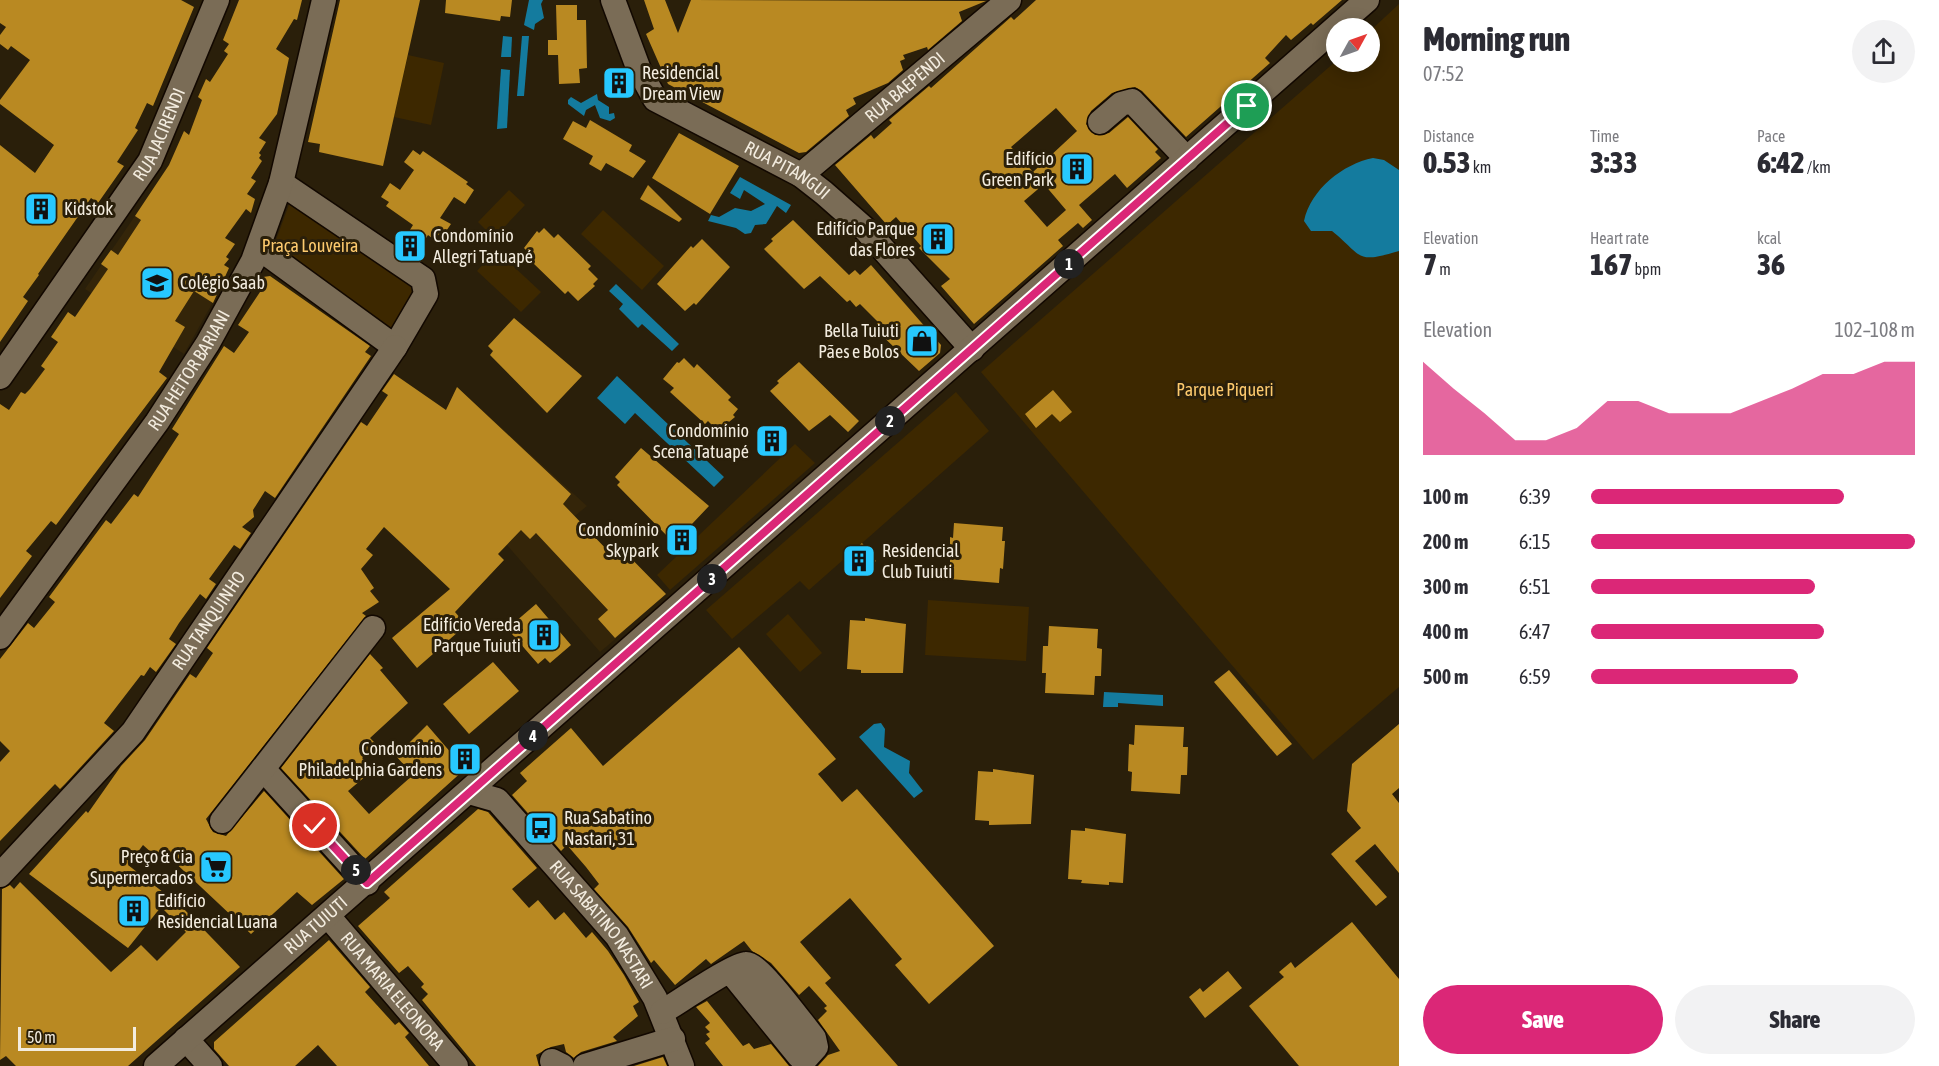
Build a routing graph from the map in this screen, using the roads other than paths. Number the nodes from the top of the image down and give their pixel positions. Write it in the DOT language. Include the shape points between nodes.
graph roads {
  1 [pos="217,0"];
  2 [pos="324,0"];
  3 [pos="613,0"];
  4 [pos="1009,0"];
  5 [pos="1367,0"];
  6 [pos="1100,122"];
  7 [pos="1187,159"];
  8 [pos="801,175"];
  9 [pos="281,183"];
  10 [pos="259,248"];
  11 [pos="395,347"];
  12 [pos="972,349"];
  13 [pos="0,377"];
  14 [pos="374,628"];
  15 [pos="0,637"];
  16 [pos="498,767"];
  17 [pos="263,769"];
  18 [pos="469,792"];
  19 [pos="497,800"];
  20 [pos="222,821"];
  21 [pos="0,875"];
  22 [pos="367,883"];
  23 [pos="328,916"];
  24 [pos="730,971"];
  25 [pos="662,1012"];
  26 [pos="186,1039"];
  27 [pos="673,1039"];
  28 [pos="156,1066"];
  29 [pos="210,1066"];
  30 [pos="456,1066"];
  31 [pos="585,1066"];
  32 [pos="682,1066"];
  1 -- 13 [label="street, RUA JACIRENDI" via="150,161"];
  2 -- 9 [label="street, RUA HEITOR BARIANI"];
  3 -- 8 [label="street, RUA PITANGUI" via="639,70 655,99"];
  4 -- 8 [label="street, RUA BAEPENDI"];
  5 -- 7 [label="street, RUA TUIUTI"];
  6 -- 7 [label="street" via="1121,104 1132,101"];
  7 -- 12 [label="street, RUA TUIUTI"];
  8 -- 12 [label="street, RUA PITANGUI" via="866,230"];
  9 -- 10 [label="street, RUA HEITOR BARIANI"];
  9 -- 11 [label="street" via="423,279 426,294"];
  10 -- 11 [label="street"];
  10 -- 15 [label="street, RUA HEITOR BARIANI" via="221,322 158,422"];
  11 -- 21 [label="street, RUA TANQUINHO" via="133,732"];
  12 -- 16 [label="street, RUA TUIUTI"];
  14 -- 17 [label="street"];
  16 -- 18 [label="street, RUA TUIUTI"];
  16 -- 19 [label="street"];
  17 -- 20 [label="street"];
  17 -- 22 [label="street"];
  18 -- 19 [label="street"];
  18 -- 22 [label="street, RUA TUIUTI"];
  19 -- 25 [label="street, RUA SABATINO NASTARI" via="616,936"];
  22 -- 23 [label="street, RUA TUIUTI"];
  23 -- 26 [label="street, RUA TUIUTI"];
  23 -- 30 [label="street, RUA MARIA ELEONORA"];
  24 -- 25 [label="street"];
  25 -- 27 [label="street, RUA SABATINO NASTARI"];
  26 -- 28 [label="street, RUA TUIUTI"];
  26 -- 29 [label="street"];
  27 -- 31 [label="street"];
  27 -- 32 [label="street, RUA SABATINO NASTARI"];
}
